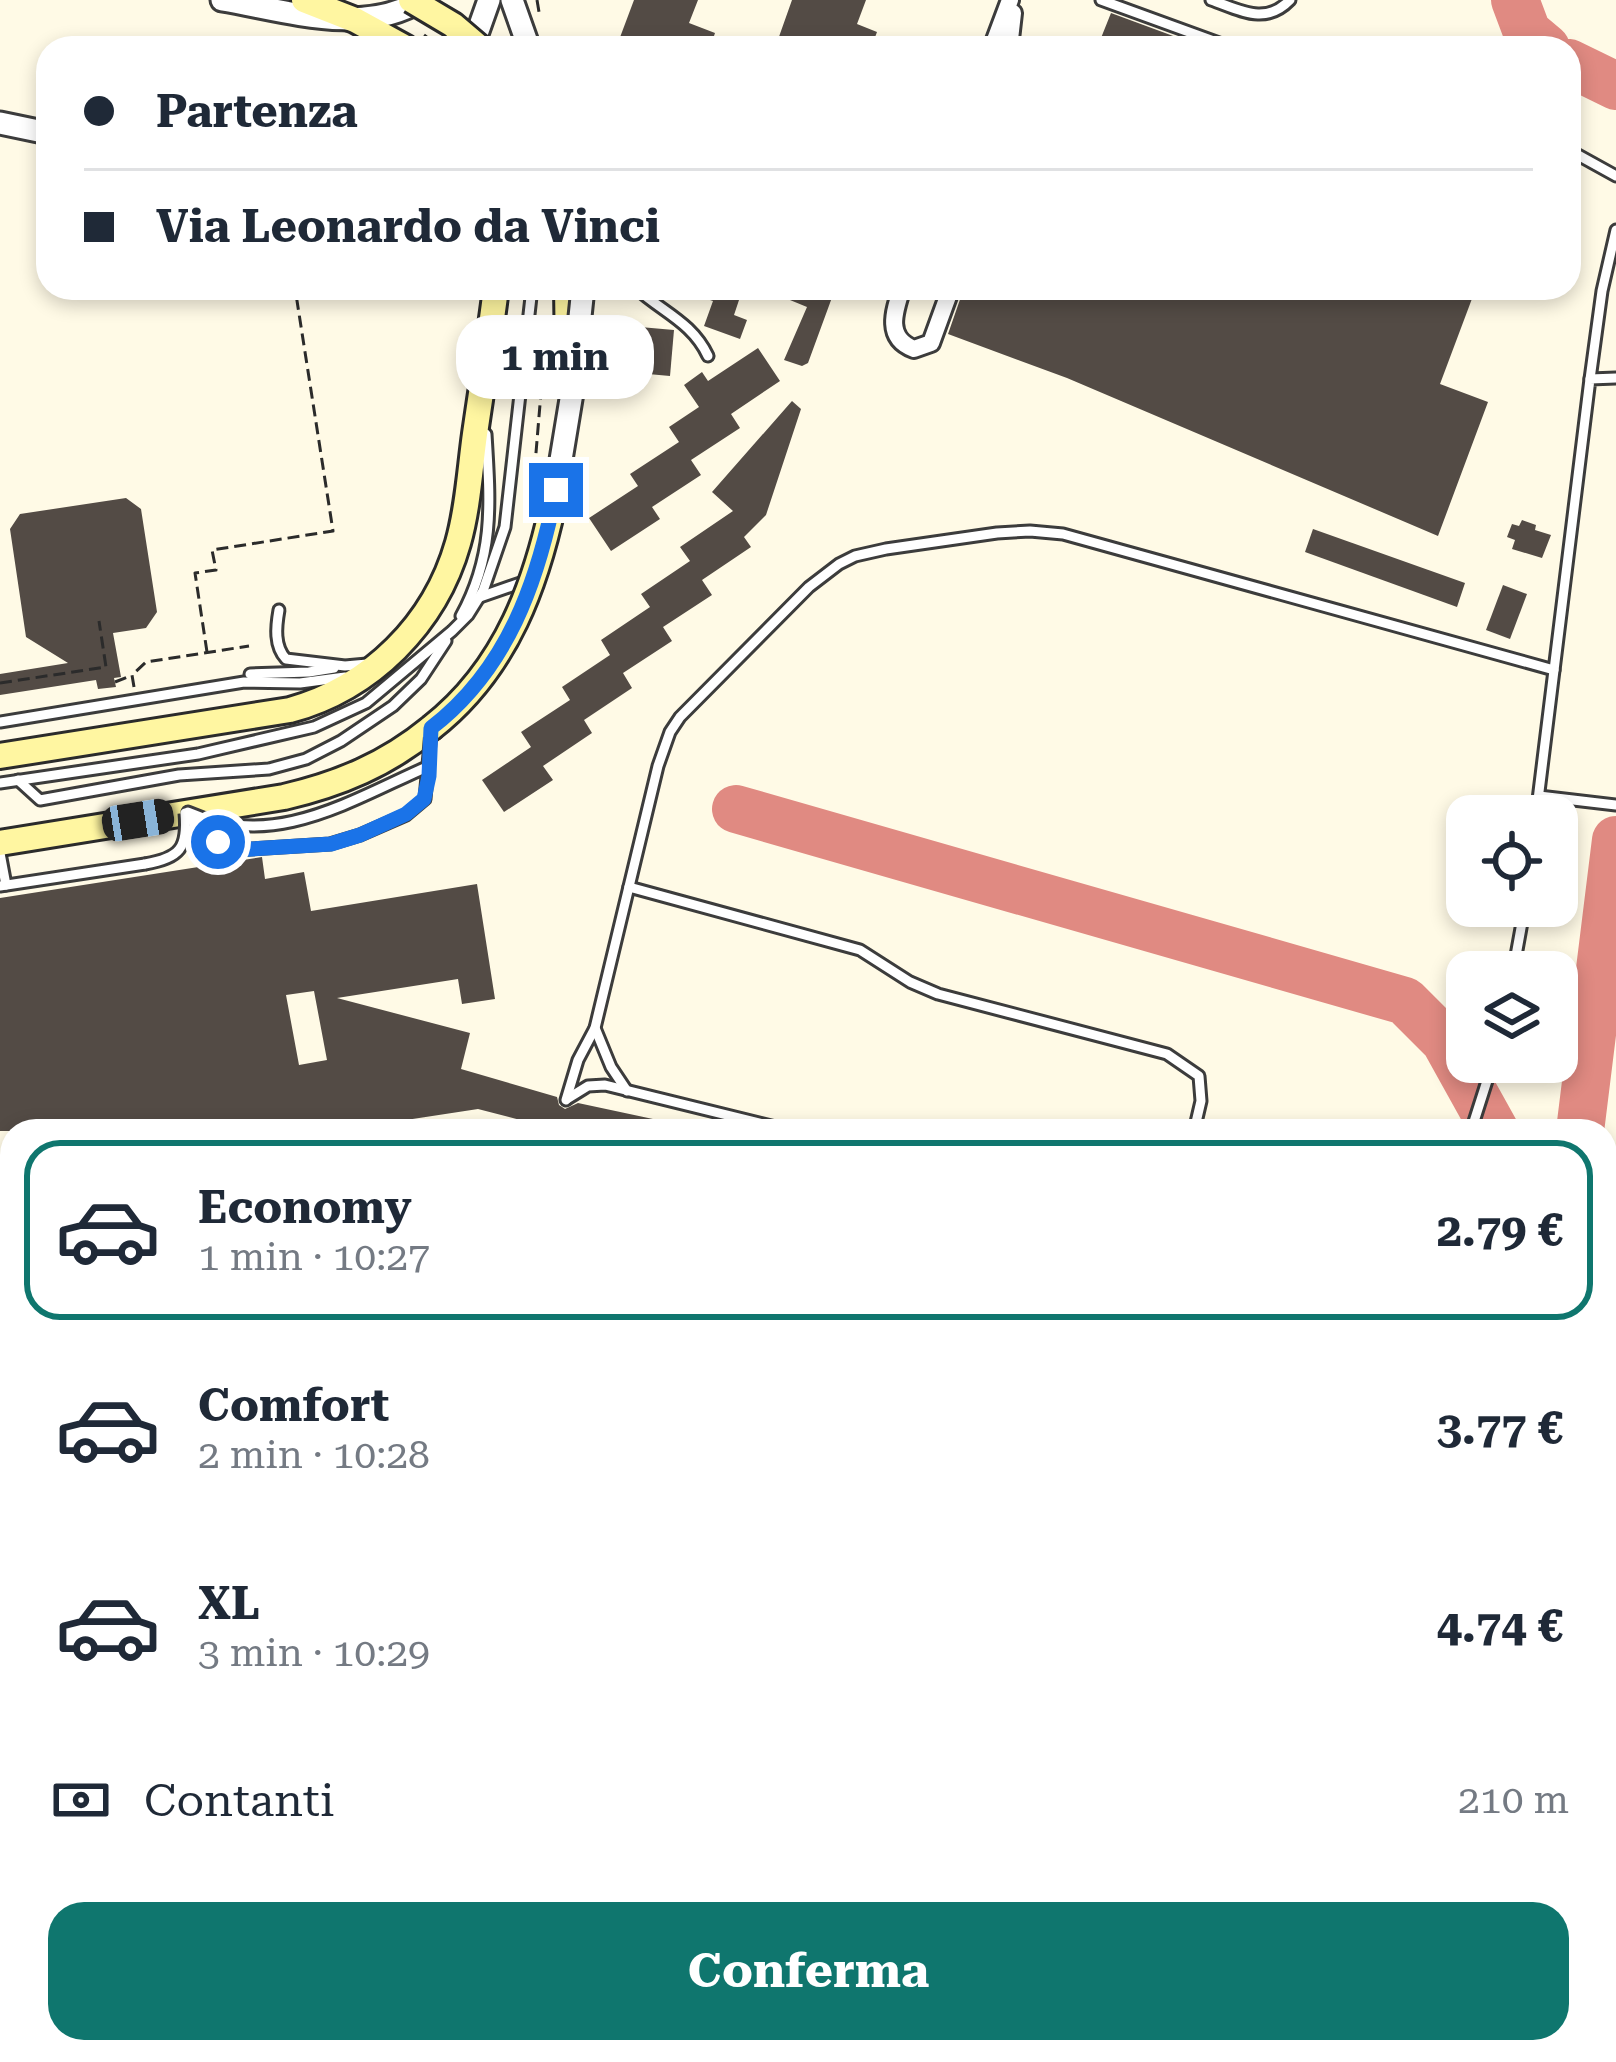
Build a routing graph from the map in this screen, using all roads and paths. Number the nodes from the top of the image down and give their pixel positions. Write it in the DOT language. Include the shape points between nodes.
graph roads {
  1 [pos="222,0"];
  2 [pos="304,0"];
  3 [pos="411,0"];
  4 [pos="422,0"];
  5 [pos="489,0"];
  6 [pos="1012,0"];
  7 [pos="1101,0"];
  8 [pos="1211,0"];
  9 [pos="1290,0"];
  10 [pos="514,5"];
  11 [pos="355,20"];
  12 [pos="384,36"];
  13 [pos="462,36"];
  14 [pos="464,36"];
  15 [pos="475,36"];
  16 [pos="525,36"];
  17 [pos="997,36"];
  18 [pos="1010,36"];
  19 [pos="1200,36"];
  20 [pos="0,123"];
  21 [pos="36,130"];
  22 [pos="1581,157"];
  23 [pos="1616,176"];
  24 [pos="1616,230"];
  25 [pos="297,300"];
  26 [pos="495,300"];
  27 [pos="531,300"];
  28 [pos="570,300"];
  29 [pos="570,300"];
  30 [pos="582,300"];
  31 [pos="652,300"];
  32 [pos="898,300"];
  33 [pos="947,300"];
  34 [pos="547,330"];
  35 [pos="490,339"];
  36 [pos="707,356"];
  37 [pos="1616,378"];
  38 [pos="1590,379"];
  39 [pos="545,490"];
  40 [pos="480,597"];
  41 [pos="279,610"];
  42 [pos="99,621"];
  43 [pos="452,631"];
  44 [pos="249,646"];
  45 [pos="208,652"];
  46 [pos="345,666"];
  47 [pos="377,666"];
  48 [pos="1554,670"];
  49 [pos="250,674"];
  50 [pos="132,675"];
  51 [pos="0,683"];
  52 [pos="134,687"];
  53 [pos="123,689"];
  54 [pos="0,722"];
  55 [pos="431,728"];
  56 [pos="0,756"];
  57 [pos="428,766"];
  58 [pos="17,780"];
  59 [pos="0,783"];
  60 [pos="1539,795"];
  61 [pos="1578,801"];
  62 [pos="1616,806"];
  63 [pos="186,812"];
  64 [pos="0,842"];
  65 [pos="0,853"];
  66 [pos="3,885"];
  67 [pos="629,886"];
  68 [pos="595,1028"];
  69 [pos="1486,1083"];
  70 [pos="627,1091"];
  71 [pos="742,1119"];
  72 [pos="1197,1119"];
  73 [pos="1475,1119"];
  1 -- 11 [label="street"];
  2 -- 11 [label="main road"];
  3 -- 13 [label="main road, bridge"];
  4 -- 11 [label="street"];
  4 -- 14 [label="street, bridge"];
  5 -- 15 [label="street"];
  6 -- 17 [label="street"];
  6 -- 18 [label="street"];
  7 -- 19 [label="lane"];
  8 -- 9 [label="lane" via="1259,15"];
  10 -- 16 [label="street"];
  11 -- 12 [label="main road"];
  20 -- 21 [label="street"];
  22 -- 23 [label="lane"];
  24 -- 38 [label="lane"];
  25 -- 45 [label="path" via="332,531 212,550 216,570 195,573"];
  26 -- 35 [label="main road"];
  27 -- 40 [label="lane" via="505,526"];
  28 -- 39 [label="main road, bridge" via="566,394"];
  29 -- 40 [label="lane" via="564,474 549,550 542,571"];
  30 -- 39 [label="street, bridge" via="572,393"];
  31 -- 36 [label="lane" via="684,323"];
  32 -- 33 [label="street" via="893,329 914,349 931,343"];
  34 -- 39 [label="path"];
  35 -- 43 [label="lane" via="490,524 483,565"];
  35 -- 47 [label="main road" via="455,554 424,617"];
  37 -- 38 [label="lane"];
  38 -- 48 [label="lane"];
  39 -- 55 [label="main road, bridge" via="535,577 515,626 477,683"];
  40 -- 43 [label="lane"];
  41 -- 46 [label="lane" via="286,659"];
  42 -- 51 [label="path" via="106,667"];
  43 -- 58 [label="lane" via="366,703 314,727 198,754"];
  43 -- 58 [label="lane" via="393,706 306,759 40,800"];
  44 -- 45 [label="path"];
  45 -- 50 [label="path" via="146,662"];
  46 -- 47 [label="lane"];
  46 -- 49 [label="lane"];
  47 -- 54 [label="lane" via="335,679 244,682"];
  47 -- 56 [label="main road" via="290,710"];
  48 -- 60 [label="lane"];
  48 -- 67 [label="lane" via="1063,534 1015,531 872,552 824,574 680,717 663,748"];
  50 -- 52 [label="path"];
  50 -- 53 [label="path" via="118,681"];
  55 -- 57 [label="lane, bridge"];
  55 -- 63 [label="main road, bridge" via="381,764 331,785"];
  57 -- 63 [label="lane, bridge" via="310,817 250,827"];
  57 -- 63 [label="lane, bridge" via="418,807 331,844 235,850 197,829"];
  58 -- 59 [label="lane"];
  61 -- 62 [label="lane"];
  63 -- 64 [label="main road"];
  63 -- 66 [label="lane, bridge" via="182,845 164,860"];
  65 -- 66 [label="lane"];
  67 -- 68 [label="lane"];
  67 -- 72 [label="lane" via="860,950 938,994 1167,1054 1198,1076"];
  68 -- 70 [label="lane"];
  68 -- 70 [label="lane" via="566,1100 596,1084"];
  69 -- 73 [label="lane"];
  70 -- 71 [label="lane"];
}
